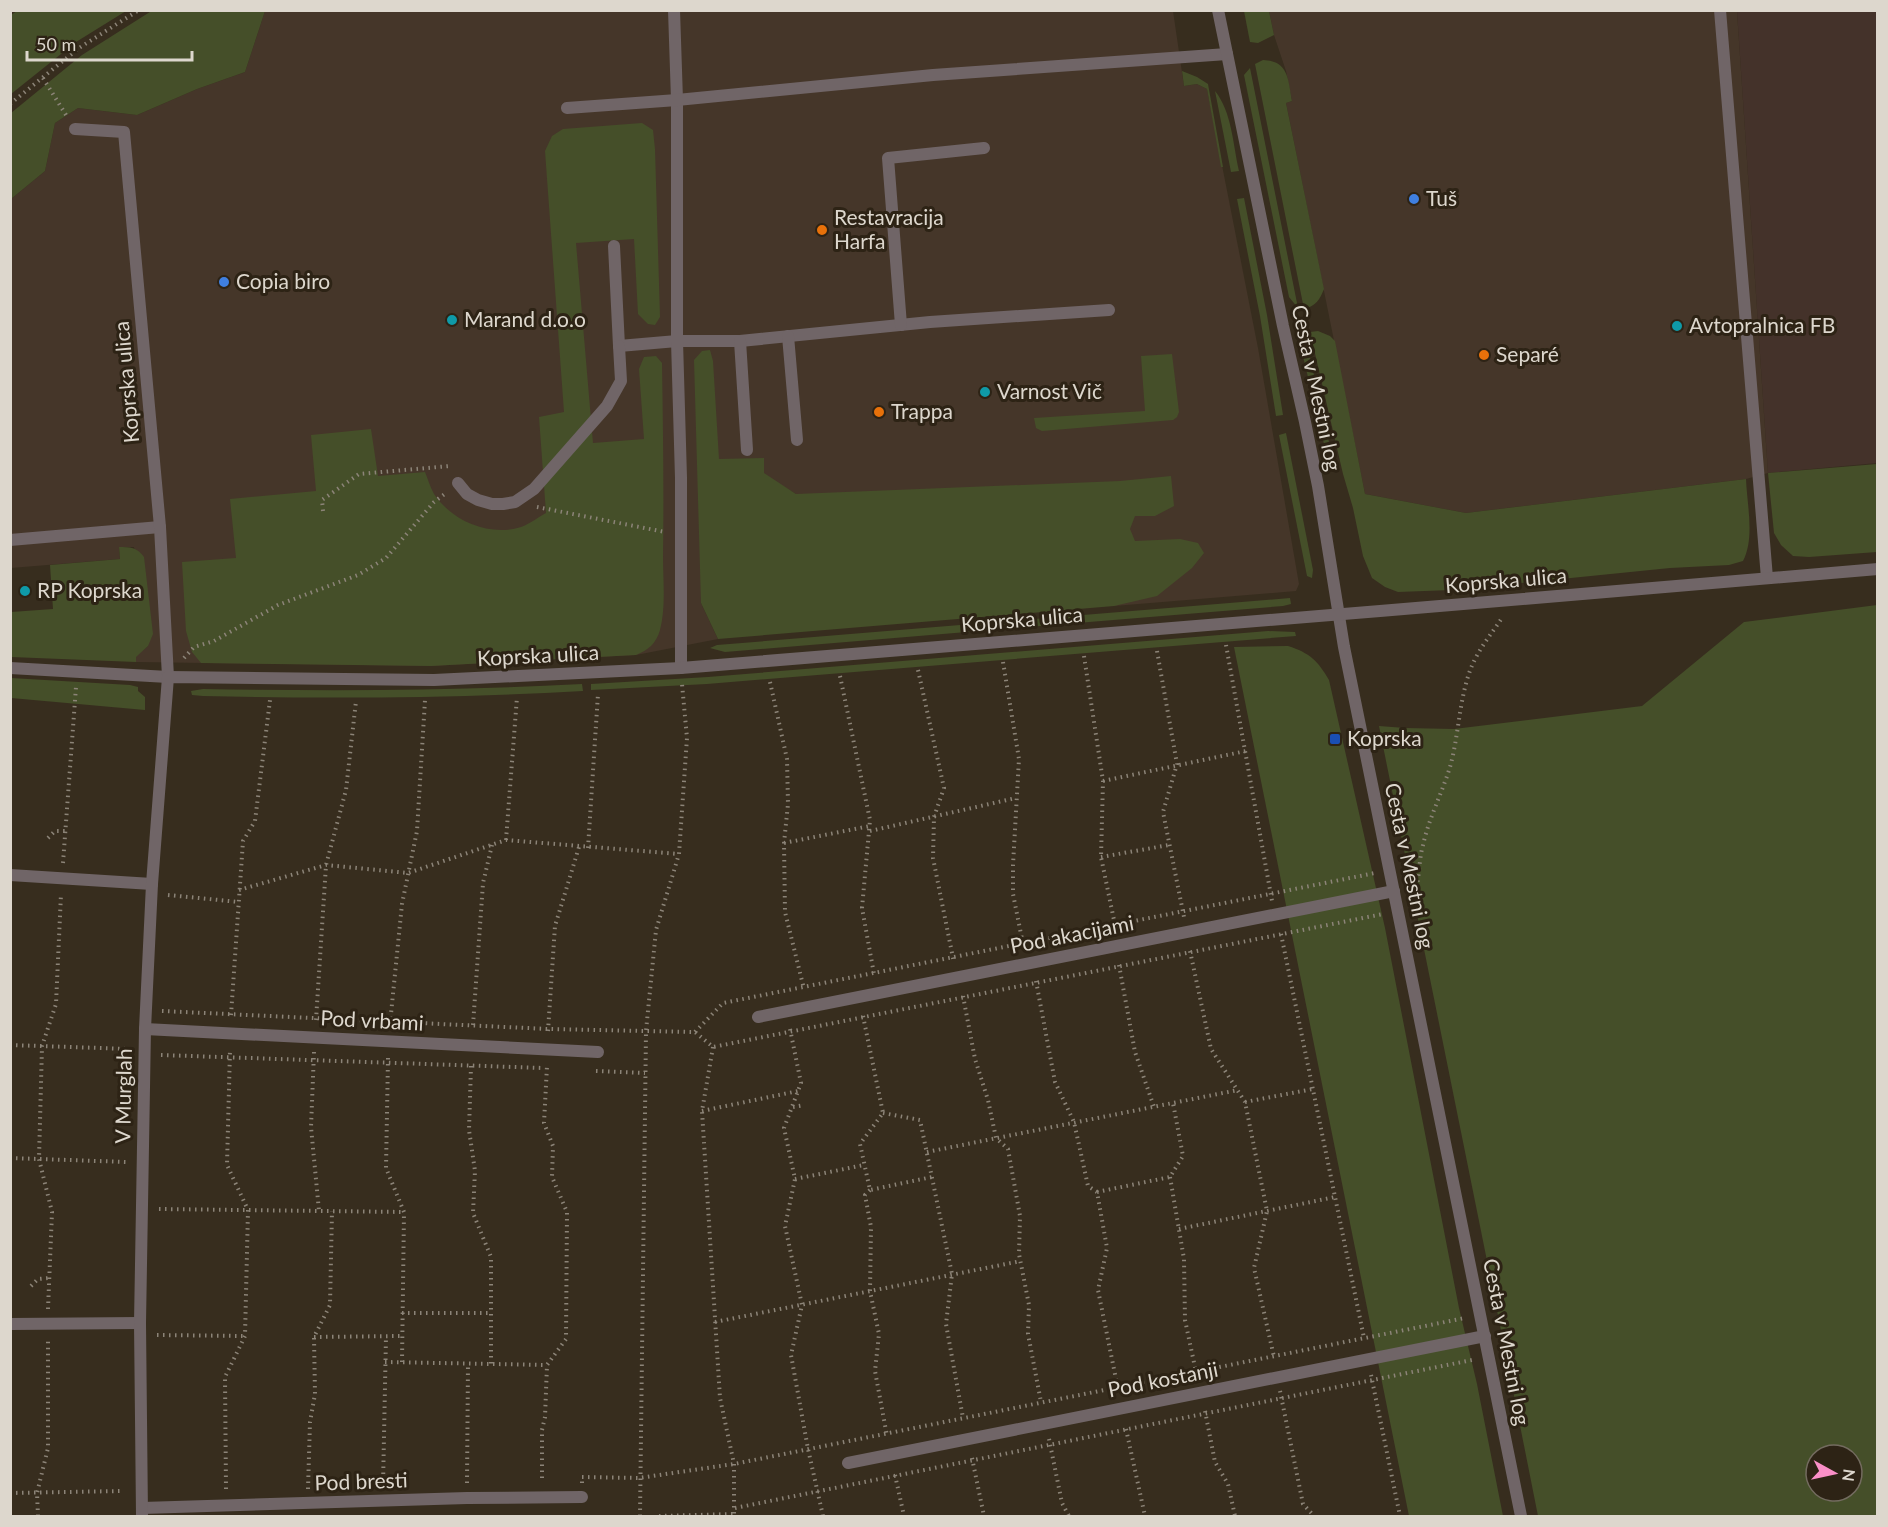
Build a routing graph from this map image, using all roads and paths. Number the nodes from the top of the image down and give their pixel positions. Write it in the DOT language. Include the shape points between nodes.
graph roads {
  1 [pos="139,10"];
  2 [pos="674,10"];
  3 [pos="1218,10"];
  4 [pos="1720,10"];
  5 [pos="1227,54"];
  6 [pos="43,78"];
  7 [pos="677,100"];
  8 [pos="10,104"];
  9 [pos="567,108"];
  10 [pos="75,129"];
  11 [pos="984,148"];
  12 [pos="614,246"];
  13 [pos="1109,310"];
  14 [pos="901,325"];
  15 [pos="788,336"];
  16 [pos="677,341"];
  17 [pos="740,341"];
  18 [pos="619,346"];
  19 [pos="797,440"];
  20 [pos="747,450"];
  21 [pos="450,466"];
  22 [pos="458,483"];
  23 [pos="523,497"];
  24 [pos="323,511"];
  25 [pos="160,527"];
  26 [pos="681,535"];
  27 [pos="10,540"];
  28 [pos="1878,568"];
  29 [pos="1767,578"];
  30 [pos="1515,600"];
  31 [pos="1339,614"];
  32 [pos="1226,645"];
  33 [pos="1157,651"];
  34 [pos="1084,656"];
  35 [pos="1003,662"];
  36 [pos="10,668"];
  37 [pos="681,668"];
  38 [pos="918,670"];
  39 [pos="77,672"];
  40 [pos="840,676"];
  41 [pos="168,677"];
  42 [pos="770,682"];
  43 [pos="598,694"];
  44 [pos="517,697"];
  45 [pos="270,700"];
  46 [pos="356,701"];
  47 [pos="1246,751"];
  48 [pos="1177,764"];
  49 [pos="1103,781"];
  50 [pos="1016,798"];
  51 [pos="934,817"];
  52 [pos="870,828"];
  53 [pos="65,831"];
  54 [pos="48,838"];
  55 [pos="506,840"];
  56 [pos="784,843"];
  57 [pos="492,844"];
  58 [pos="1169,844"];
  59 [pos="579,847"];
  60 [pos="588,848"];
  61 [pos="679,854"];
  62 [pos="1101,857"];
  63 [pos="326,865"];
  64 [pos="1390,869"];
  65 [pos="10,875"];
  66 [pos="62,879"];
  67 [pos="152,884"];
  68 [pos="239,890"];
  69 [pos="1394,891"];
  70 [pos="1270,893"];
  71 [pos="168,896"];
  72 [pos="239,902"];
  73 [pos="1183,911"];
  74 [pos="1275,914"];
  75 [pos="1401,920"];
  76 [pos="1114,925"];
  77 [pos="1187,932"];
  78 [pos="1023,943"];
  79 [pos="1119,945"];
  80 [pos="953,957"];
  81 [pos="1029,963"];
  82 [pos="874,972"];
  83 [pos="957,977"];
  84 [pos="803,987"];
  85 [pos="877,993"];
  86 [pos="859,996"];
  87 [pos="808,1006"];
  88 [pos="162,1011"];
  89 [pos="786,1011"];
  90 [pos="231,1014"];
  91 [pos="758,1017"];
  92 [pos="316,1018"];
  93 [pos="473,1025"];
  94 [pos="145,1029"];
  95 [pos="548,1029"];
  96 [pos="599,1029"];
  97 [pos="695,1032"];
  98 [pos="231,1033"];
  99 [pos="315,1037"];
  100 [pos="10,1045"];
  101 [pos="472,1045"];
  102 [pos="42,1046"];
  103 [pos="713,1047"];
  104 [pos="547,1049"];
  105 [pos="145,1050"];
  106 [pos="598,1052"];
  107 [pos="160,1054"];
  108 [pos="230,1057"];
  109 [pos="314,1060"];
  110 [pos="471,1066"];
  111 [pos="546,1068"];
  112 [pos="557,1069"];
  113 [pos="590,1070"];
  114 [pos="645,1073"];
  115 [pos="1313,1089"];
  116 [pos="1238,1090"];
  117 [pos="798,1091"];
  118 [pos="1245,1102"];
  119 [pos="1173,1103"];
  120 [pos="804,1105"];
  121 [pos="792,1107"];
  122 [pos="1154,1107"];
  123 [pos="702,1111"];
  124 [pos="883,1113"];
  125 [pos="1074,1122"];
  126 [pos="996,1138"];
  127 [pos="927,1152"];
  128 [pos="10,1158"];
  129 [pos="39,1159"];
  130 [pos="127,1162"];
  131 [pos="864,1165"];
  132 [pos="932,1177"];
  133 [pos="1170,1177"];
  134 [pos="795,1179"];
  135 [pos="870,1190"];
  136 [pos="1096,1192"];
  137 [pos="1335,1197"];
  138 [pos="159,1209"];
  139 [pos="248,1210"];
  140 [pos="319,1211"];
  141 [pos="332,1211"];
  142 [pos="1267,1211"];
  143 [pos="404,1212"];
  144 [pos="1179,1229"];
  145 [pos="1021,1261"];
  146 [pos="952,1274"];
  147 [pos="49,1278"];
  148 [pos="32,1286"];
  149 [pos="870,1291"];
  150 [pos="802,1305"];
  151 [pos="402,1313"];
  152 [pos="491,1313"];
  153 [pos="1481,1315"];
  154 [pos="715,1322"];
  155 [pos="48,1323"];
  156 [pos="140,1323"];
  157 [pos="10,1324"];
  158 [pos="157,1335"];
  159 [pos="245,1336"];
  160 [pos="386,1336"];
  161 [pos="402,1336"];
  162 [pos="1485,1336"];
  163 [pos="314,1337"];
  164 [pos="1364,1338"];
  165 [pos="1273,1356"];
  166 [pos="1489,1357"];
  167 [pos="1368,1359"];
  168 [pos="385,1362"];
  169 [pos="468,1363"];
  170 [pos="491,1364"];
  171 [pos="547,1365"];
  172 [pos="1196,1371"];
  173 [pos="1278,1377"];
  174 [pos="1372,1380"];
  175 [pos="1118,1387"];
  176 [pos="1200,1393"];
  177 [pos="1281,1398"];
  178 [pos="1041,1402"];
  179 [pos="1122,1408"];
  180 [pos="1205,1413"];
  181 [pos="963,1418"];
  182 [pos="1046,1423"];
  183 [pos="1126,1429"];
  184 [pos="886,1434"];
  185 [pos="968,1439"];
  186 [pos="1050,1444"];
  187 [pos="808,1449"];
  188 [pos="891,1454"];
  189 [pos="972,1460"];
  190 [pos="848,1463"];
  191 [pos="734,1464"];
  192 [pos="895,1475"];
  193 [pos="542,1478"];
  194 [pos="639,1478"];
  195 [pos="122,1491"];
  196 [pos="818,1491"];
  197 [pos="10,1493"];
  198 [pos="37,1493"];
  199 [pos="582,1497"];
  200 [pos="467,1498"];
  201 [pos="383,1501"];
  202 [pos="308,1503"];
  203 [pos="226,1506"];
  204 [pos="735,1508"];
  205 [pos="142,1512"];
  206 [pos="734,1515"];
  207 [pos="38,1516"];
  208 [pos="640,1516"];
  209 [pos="659,1516"];
  210 [pos="823,1516"];
  211 [pos="904,1516"];
  212 [pos="984,1516"];
  213 [pos="1070,1516"];
  214 [pos="1145,1516"];
  215 [pos="1235,1516"];
  216 [pos="1314,1516"];
  217 [pos="1400,1516"];
  218 [pos="1521,1516"];
  1 -- 6 [label="path" via="79,48"];
  2 -- 7 [label="street"];
  3 -- 5 [label="street, Cesta v Mestni log"];
  4 -- 29 [label="street"];
  5 -- 7 [label="street" via="933,75"];
  5 -- 31 [label="street, Cesta v Mestni log" via="1309,444"];
  6 -- 8 [label="path"];
  6 -- 10 [label="path"];
  7 -- 9 [label="street"];
  7 -- 16 [label="street"];
  10 -- 25 [label="street, Koprska ulica" via="123,132"];
  11 -- 14 [label="street" via="888,158"];
  12 -- 18 [label="street"];
  13 -- 14 [label="street"];
  14 -- 15 [label="street"];
  15 -- 17 [label="street"];
  15 -- 19 [label="street"];
  16 -- 17 [label="street"];
  16 -- 18 [label="street"];
  16 -- 26 [label="street"];
  17 -- 20 [label="street"];
  18 -- 23 [label="street" via="621,381 607,406"];
  21 -- 24 [label="path" via="359,474 322,500"];
  22 -- 23 [label="street" via="467,494 492,504"];
  22 -- 41 [label="path" via="434,502 386,558 358,575 278,605 214,641 194,647"];
  23 -- 26 [label="path" via="532,506"];
  25 -- 27 [label="street"];
  25 -- 41 [label="street, Koprska ulica"];
  26 -- 37 [label="street"];
  28 -- 29 [label="street, Koprska ulica"];
  29 -- 30 [label="street, Koprska ulica"];
  30 -- 31 [label="street, Koprska ulica"];
  30 -- 75 [label="path" via="1472,667 1445,784 1423,842 1417,890"];
  31 -- 37 [label="street, Koprska ulica"];
  31 -- 64 [label="street, Cesta v Mestni log"];
  32 -- 47 [label="path"];
  33 -- 48 [label="path"];
  34 -- 49 [label="path"];
  35 -- 50 [label="path" via="1019,759"];
  36 -- 39 [label="street, Koprska ulica"];
  37 -- 41 [label="street, Koprska ulica" via="434,680"];
  37 -- 61 [label="path" via="687,738"];
  38 -- 51 [label="path" via="944,788"];
  39 -- 41 [label="street, Koprska ulica"];
  39 -- 53 [label="path"];
  40 -- 52 [label="path"];
  41 -- 67 [label="street, V Murglah"];
  42 -- 56 [label="path" via="787,759"];
  43 -- 60 [label="path"];
  44 -- 55 [label="path"];
  45 -- 68 [label="path" via="255,821 243,841"];
  46 -- 63 [label="path" via="346,790"];
  47 -- 48 [label="path"];
  47 -- 70 [label="path"];
  48 -- 49 [label="path"];
  48 -- 58 [label="path" via="1162,812"];
  49 -- 62 [label="path"];
  50 -- 51 [label="path"];
  50 -- 78 [label="path" via="1013,894"];
  51 -- 52 [label="path"];
  51 -- 80 [label="path" via="933,858"];
  52 -- 56 [label="path"];
  52 -- 82 [label="path" via="862,908"];
  53 -- 54 [label="path" via="55,831"];
  53 -- 66 [label="path"];
  55 -- 57 [label="path"];
  55 -- 59 [label="path"];
  56 -- 84 [label="path" via="785,912"];
  57 -- 63 [label="path" via="408,873"];
  57 -- 93 [label="path" via="483,883"];
  58 -- 62 [label="path"];
  58 -- 73 [label="path"];
  59 -- 60 [label="path"];
  59 -- 95 [label="path" via="555,926"];
  60 -- 61 [label="path"];
  61 -- 114 [label="path" via="656,930"];
  62 -- 76 [label="path"];
  63 -- 68 [label="path"];
  63 -- 92 [label="path"];
  64 -- 69 [label="street, Cesta v Mestni log"];
  64 -- 70 [label="path"];
  65 -- 66 [label="street"];
  66 -- 67 [label="street"];
  66 -- 102 [label="path" via="56,1004"];
  67 -- 94 [label="street, V Murglah"];
  68 -- 72 [label="path"];
  69 -- 74 [label="street, Pod akacijami"];
  69 -- 75 [label="street, Cesta v Mestni log"];
  70 -- 73 [label="path"];
  70 -- 74 [label="path"];
  71 -- 72 [label="path"];
  72 -- 90 [label="path"];
  73 -- 76 [label="path"];
  73 -- 77 [label="path"];
  74 -- 77 [label="street, Pod akacijami"];
  74 -- 115 [label="path"];
  75 -- 153 [label="street, Cesta v Mestni log"];
  76 -- 78 [label="path"];
  76 -- 79 [label="path"];
  77 -- 79 [label="street, Pod akacijami"];
  77 -- 116 [label="path" via="1211,1049"];
  78 -- 80 [label="path"];
  78 -- 81 [label="path"];
  79 -- 81 [label="street, Pod akacijami"];
  79 -- 122 [label="path" via="1118,961 1135,1052"];
  80 -- 82 [label="path"];
  80 -- 83 [label="path"];
  81 -- 83 [label="street, Pod akacijami"];
  81 -- 125 [label="path" via="1056,1082"];
  82 -- 84 [label="path"];
  82 -- 85 [label="path"];
  83 -- 85 [label="street, Pod akacijami"];
  83 -- 126 [label="path"];
  84 -- 87 [label="path"];
  84 -- 97 [label="path" via="723,1003"];
  85 -- 86 [label="street, Pod akacijami"];
  86 -- 87 [label="street, Pod akacijami"];
  86 -- 124 [label="path"];
  87 -- 89 [label="street, Pod akacijami"];
  88 -- 90 [label="path"];
  89 -- 91 [label="street, Pod akacijami"];
  89 -- 117 [label="path" via="801,1083"];
  90 -- 92 [label="path"];
  90 -- 98 [label="path"];
  92 -- 93 [label="path"];
  92 -- 99 [label="path"];
  93 -- 95 [label="path"];
  93 -- 101 [label="path"];
  94 -- 98 [label="street, Pod vrbami"];
  94 -- 105 [label="street, V Murglah"];
  95 -- 96 [label="path"];
  95 -- 104 [label="path"];
  98 -- 99 [label="street, Pod vrbami"];
  98 -- 108 [label="path"];
  99 -- 101 [label="street, Pod vrbami"];
  99 -- 109 [label="path"];
  100 -- 102 [label="path"];
  101 -- 104 [label="street, Pod vrbami"];
  102 -- 105 [label="path"];
  102 -- 129 [label="path"];
  103 -- 123 [label="path"];
  104 -- 106 [label="street, Pod vrbami"];
  104 -- 111 [label="path"];
  105 -- 156 [label="street, V Murglah"];
  107 -- 108 [label="path"];
  108 -- 109 [label="path"];
  108 -- 139 [label="path" via="227,1165"];
  109 -- 110 [label="path"];
  109 -- 140 [label="path" via="311,1127"];
  110 -- 111 [label="path"];
  110 -- 152 [label="path" via="473,1213 491,1257"];
  111 -- 112 [label="path"];
  111 -- 171 [label="path" via="544,1123 553,1146 552,1177 567,1212 566,1339"];
  113 -- 114 [label="path"];
  114 -- 194 [label="path"];
  115 -- 118 [label="path"];
  115 -- 137 [label="path"];
  116 -- 118 [label="path"];
  116 -- 119 [label="path"];
  117 -- 121 [label="path"];
  117 -- 123 [label="path"];
  118 -- 142 [label="path"];
  119 -- 122 [label="path"];
  119 -- 133 [label="path" via="1184,1156"];
  120 -- 121 [label="path"];
  121 -- 134 [label="path" via="784,1128"];
  122 -- 125 [label="path"];
  123 -- 154 [label="path"];
  124 -- 127 [label="path" via="920,1120"];
  124 -- 131 [label="path" via="860,1144"];
  125 -- 126 [label="path"];
  125 -- 136 [label="path" via="1088,1186"];
  126 -- 127 [label="path"];
  126 -- 145 [label="path" via="1008,1149 1020,1216"];
  127 -- 132 [label="path"];
  128 -- 129 [label="path"];
  129 -- 130 [label="path"];
  129 -- 147 [label="path" via="52,1212"];
  131 -- 134 [label="path"];
  131 -- 135 [label="path"];
  132 -- 135 [label="path"];
  132 -- 146 [label="path"];
  133 -- 136 [label="path"];
  133 -- 144 [label="path"];
  134 -- 150 [label="path" via="785,1226"];
  135 -- 149 [label="path" via="865,1195 871,1227"];
  136 -- 175 [label="path" via="1107,1248 1098,1290"];
  137 -- 142 [label="path"];
  137 -- 164 [label="path"];
  138 -- 139 [label="path"];
  139 -- 140 [label="path"];
  139 -- 159 [label="path"];
  140 -- 141 [label="path"];
  141 -- 143 [label="path"];
  141 -- 163 [label="path" via="330,1305"];
  142 -- 144 [label="path"];
  142 -- 165 [label="path" via="1254,1268"];
  144 -- 172 [label="path" via="1184,1259 1185,1320"];
  145 -- 146 [label="path"];
  145 -- 178 [label="path" via="1029,1305 1028,1334"];
  146 -- 149 [label="path"];
  146 -- 181 [label="path" via="946,1324"];
  147 -- 148 [label="path" via="38,1279"];
  147 -- 155 [label="path"];
  149 -- 150 [label="path"];
  149 -- 184 [label="path" via="879,1334 874,1371"];
  150 -- 154 [label="path"];
  150 -- 187 [label="path" via="791,1355"];
  151 -- 152 [label="path"];
  152 -- 170 [label="path"];
  153 -- 162 [label="street, Cesta v Mestni log"];
  153 -- 164 [label="path"];
  154 -- 191 [label="path" via="720,1398"];
  155 -- 156 [label="street"];
  155 -- 157 [label="street"];
  155 -- 198 [label="path" via="48,1448"];
  156 -- 205 [label="street, V Murglah"];
  158 -- 159 [label="path"];
  159 -- 203 [label="path" via="225,1377"];
  160 -- 161 [label="path"];
  160 -- 163 [label="path"];
  160 -- 168 [label="path"];
  162 -- 166 [label="street, Cesta v Mestni log"];
  162 -- 167 [label="street, Pod kostanji"];
  163 -- 202 [label="path" via="315,1394 310,1422"];
  164 -- 165 [label="path"];
  164 -- 167 [label="path"];
  165 -- 172 [label="path"];
  165 -- 173 [label="path"];
  166 -- 174 [label="path"];
  166 -- 218 [label="street, Cesta v Mestni log"];
  167 -- 173 [label="street, Pod kostanji"];
  167 -- 174 [label="path"];
  168 -- 169 [label="path"];
  168 -- 201 [label="path"];
  169 -- 170 [label="path"];
  169 -- 200 [label="path"];
  170 -- 171 [label="path"];
  171 -- 193 [label="path"];
  172 -- 175 [label="path"];
  172 -- 176 [label="path"];
  173 -- 176 [label="street, Pod kostanji"];
  173 -- 177 [label="path"];
  174 -- 177 [label="path"];
  174 -- 217 [label="path"];
  175 -- 178 [label="path"];
  175 -- 179 [label="path"];
  176 -- 179 [label="street, Pod kostanji"];
  176 -- 180 [label="path"];
  177 -- 180 [label="path"];
  177 -- 216 [label="path" via="1303,1504"];
  178 -- 181 [label="path"];
  178 -- 182 [label="path"];
  179 -- 182 [label="street, Pod kostanji"];
  179 -- 183 [label="path"];
  180 -- 183 [label="path"];
  180 -- 215 [label="path" via="1215,1462 1228,1484"];
  181 -- 184 [label="path"];
  181 -- 185 [label="path"];
  182 -- 185 [label="street, Pod kostanji"];
  182 -- 186 [label="path"];
  183 -- 186 [label="path"];
  183 -- 214 [label="path"];
  184 -- 187 [label="path"];
  184 -- 188 [label="path"];
  185 -- 188 [label="street, Pod kostanji"];
  185 -- 189 [label="path"];
  186 -- 189 [label="path"];
  186 -- 213 [label="path" via="1062,1503"];
  187 -- 191 [label="path"];
  187 -- 196 [label="path"];
  188 -- 190 [label="street, Pod kostanji"];
  188 -- 192 [label="path"];
  189 -- 192 [label="path"];
  189 -- 212 [label="path"];
  191 -- 194 [label="path"];
  191 -- 204 [label="path"];
  192 -- 196 [label="path"];
  192 -- 211 [label="path"];
  194 -- 199 [label="path" via="582,1477"];
  194 -- 208 [label="path"];
  195 -- 198 [label="path"];
  196 -- 204 [label="path"];
  196 -- 210 [label="path"];
  197 -- 198 [label="path"];
  198 -- 207 [label="path"];
  199 -- 200 [label="street, Pod bresti"];
  200 -- 201 [label="street, Pod bresti"];
  201 -- 202 [label="street, Pod bresti"];
  202 -- 203 [label="street, Pod bresti"];
  203 -- 205 [label="street, Pod bresti"];
  204 -- 206 [label="path"];
  206 -- 209 [label="path"];
}
